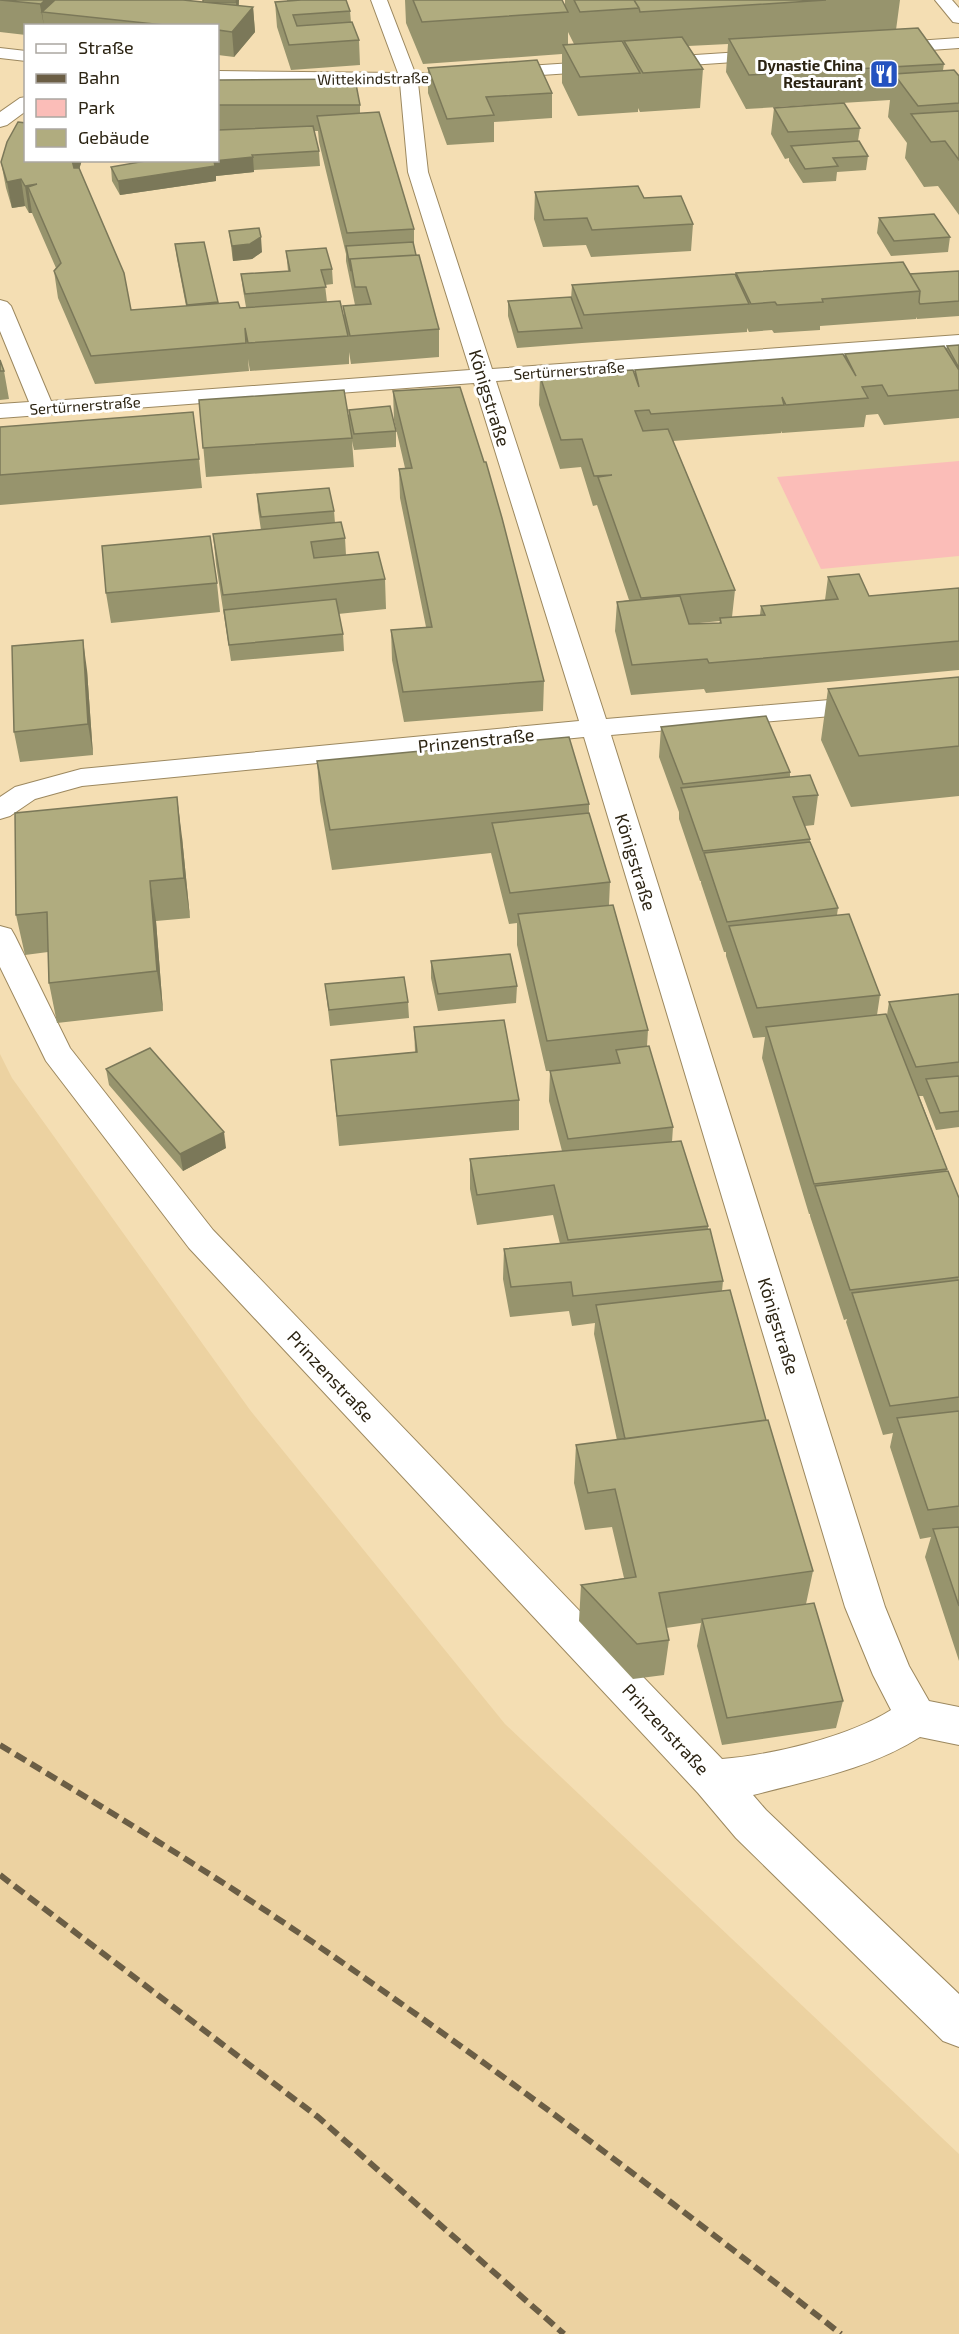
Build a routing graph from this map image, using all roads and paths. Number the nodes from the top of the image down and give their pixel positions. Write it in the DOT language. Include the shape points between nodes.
graph roads {
  1 [pos="379,0"];
  2 [pos="943,0"];
  3 [pos="959,18"];
  4 [pos="959,43"];
  5 [pos="868,49"];
  6 [pos="0,53"];
  7 [pos="787,54"];
  8 [pos="24,56"];
  9 [pos="480,74"];
  10 [pos="219,76"];
  11 [pos="445,76"];
  12 [pos="409,79"];
  13 [pos="24,103"];
  14 [pos="0,121"];
  15 [pos="0,306"];
  16 [pos="959,341"];
  17 [pos="483,376"];
  18 [pos="43,408"];
  19 [pos="0,411"];
  20 [pos="959,697"];
  21 [pos="595,728"];
  22 [pos="0,810"];
  23 [pos="0,936"];
  24 [pos="916,1717"];
  25 [pos="959,1726"];
  26 [pos="713,1779"];
  27 [pos="959,2025"];
  1 -- 12 [label="street, Königstraße"];
  2 -- 3 [label="street"];
  4 -- 5 [label="street"];
  6 -- 8 [label="street"];
  7 -- 9 [label="street"];
  10 -- 12 [label="street, Wittekindstraße"];
  11 -- 12 [label="street, Wittekindstraße"];
  12 -- 17 [label="street, Königstraße" via="418,172"];
  13 -- 14 [label="street"];
  15 -- 18 [label="street"];
  16 -- 17 [label="street, Sertürnerstraße"];
  17 -- 18 [label="street, Sertürnerstraße"];
  17 -- 21 [label="street, Königstraße"];
  18 -- 19 [label="street, Sertürnerstraße"];
  20 -- 21 [label="street, Prinzenstraße"];
  21 -- 22 [label="street, Prinzenstraße" via="81,778 25,793"];
  21 -- 24 [label="street, Königstraße" via="865,1607 893,1675"];
  23 -- 26 [label="street, Prinzenstraße" via="57,1053 201,1239"];
  24 -- 25 [label="street"];
  24 -- 26 [label="street, Prinzenstraße" via="881,1739 846,1751 750,1776"];
  26 -- 27 [label="street, Prinzenstraße" via="751,1824"];
}
